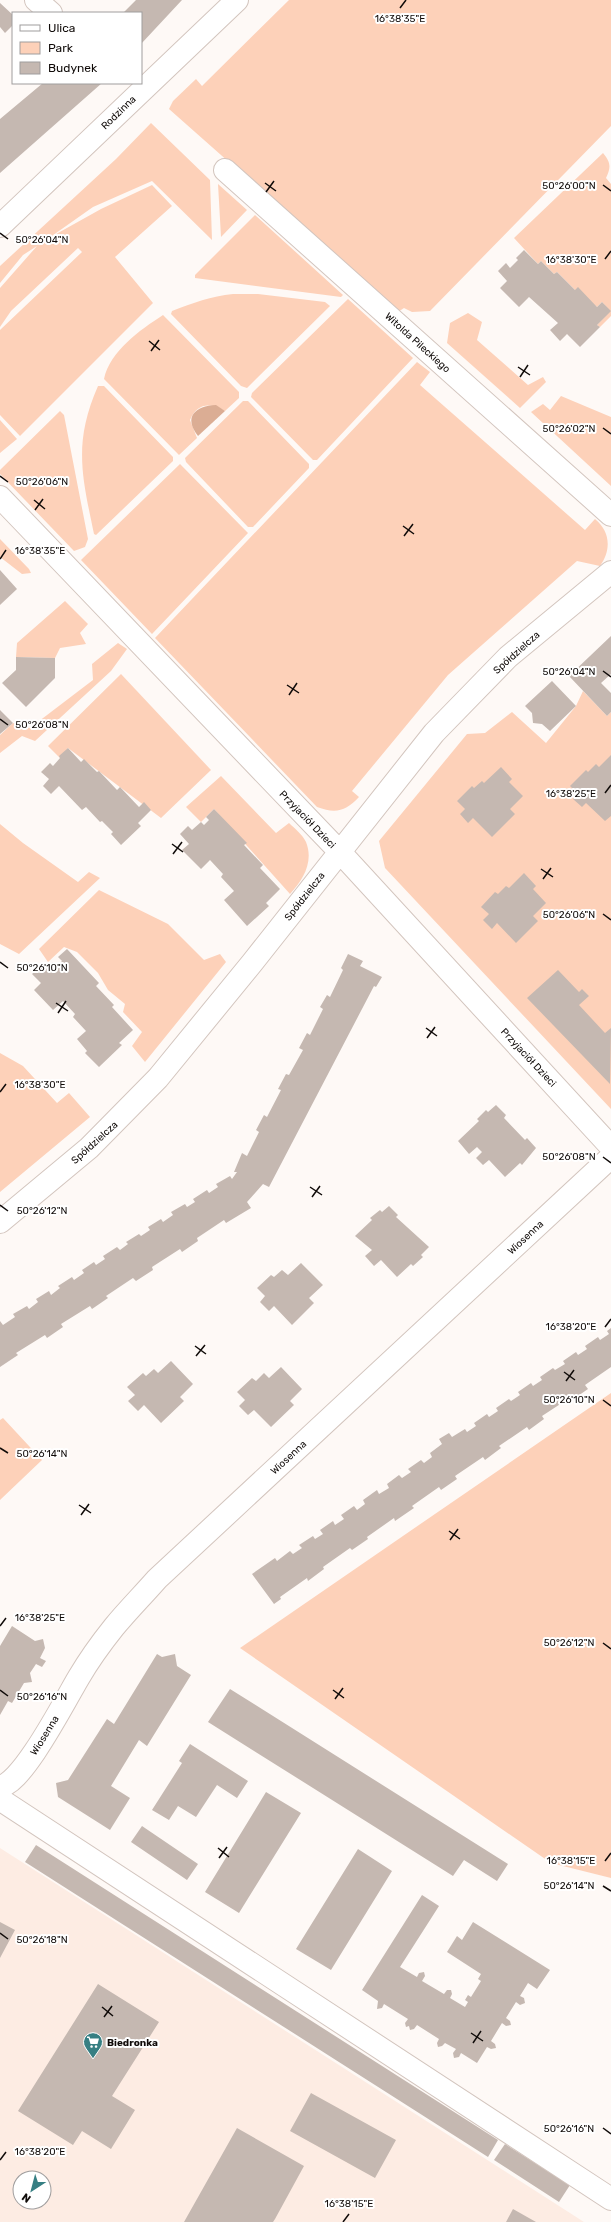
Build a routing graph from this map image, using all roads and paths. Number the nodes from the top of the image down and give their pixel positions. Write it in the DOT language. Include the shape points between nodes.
graph roads {
  1 [pos="36,0"];
  2 [pos="237,0"];
  3 [pos="49,12"];
  4 [pos="225,170"];
  5 [pos="0,226"];
  6 [pos="0,497"];
  7 [pos="611,515"];
  8 [pos="611,572"];
  9 [pos="339,851"];
  10 [pos="611,1147"];
  11 [pos="611,1157"];
  12 [pos="0,1222"];
  13 [pos="2,1794"];
  14 [pos="611,2199"];
  1 -- 3 [label="street"];
  2 -- 5 [label="street, Rodzinna"];
  4 -- 7 [label="street, Witolda Pileckiego"];
  6 -- 9 [label="street, Przyjaciół Dzieci"];
  8 -- 9 [label="street, Spółdzielcza" via="508,657 434,733"];
  9 -- 10 [label="street, Przyjaciół Dzieci"];
  9 -- 12 [label="street, Spółdzielcza" via="158,1078 89,1148"];
  11 -- 13 [label="street, Wiosenna" via="157,1579 114,1627 29,1761 3,1786"];
  13 -- 14 [label="street"];
}
